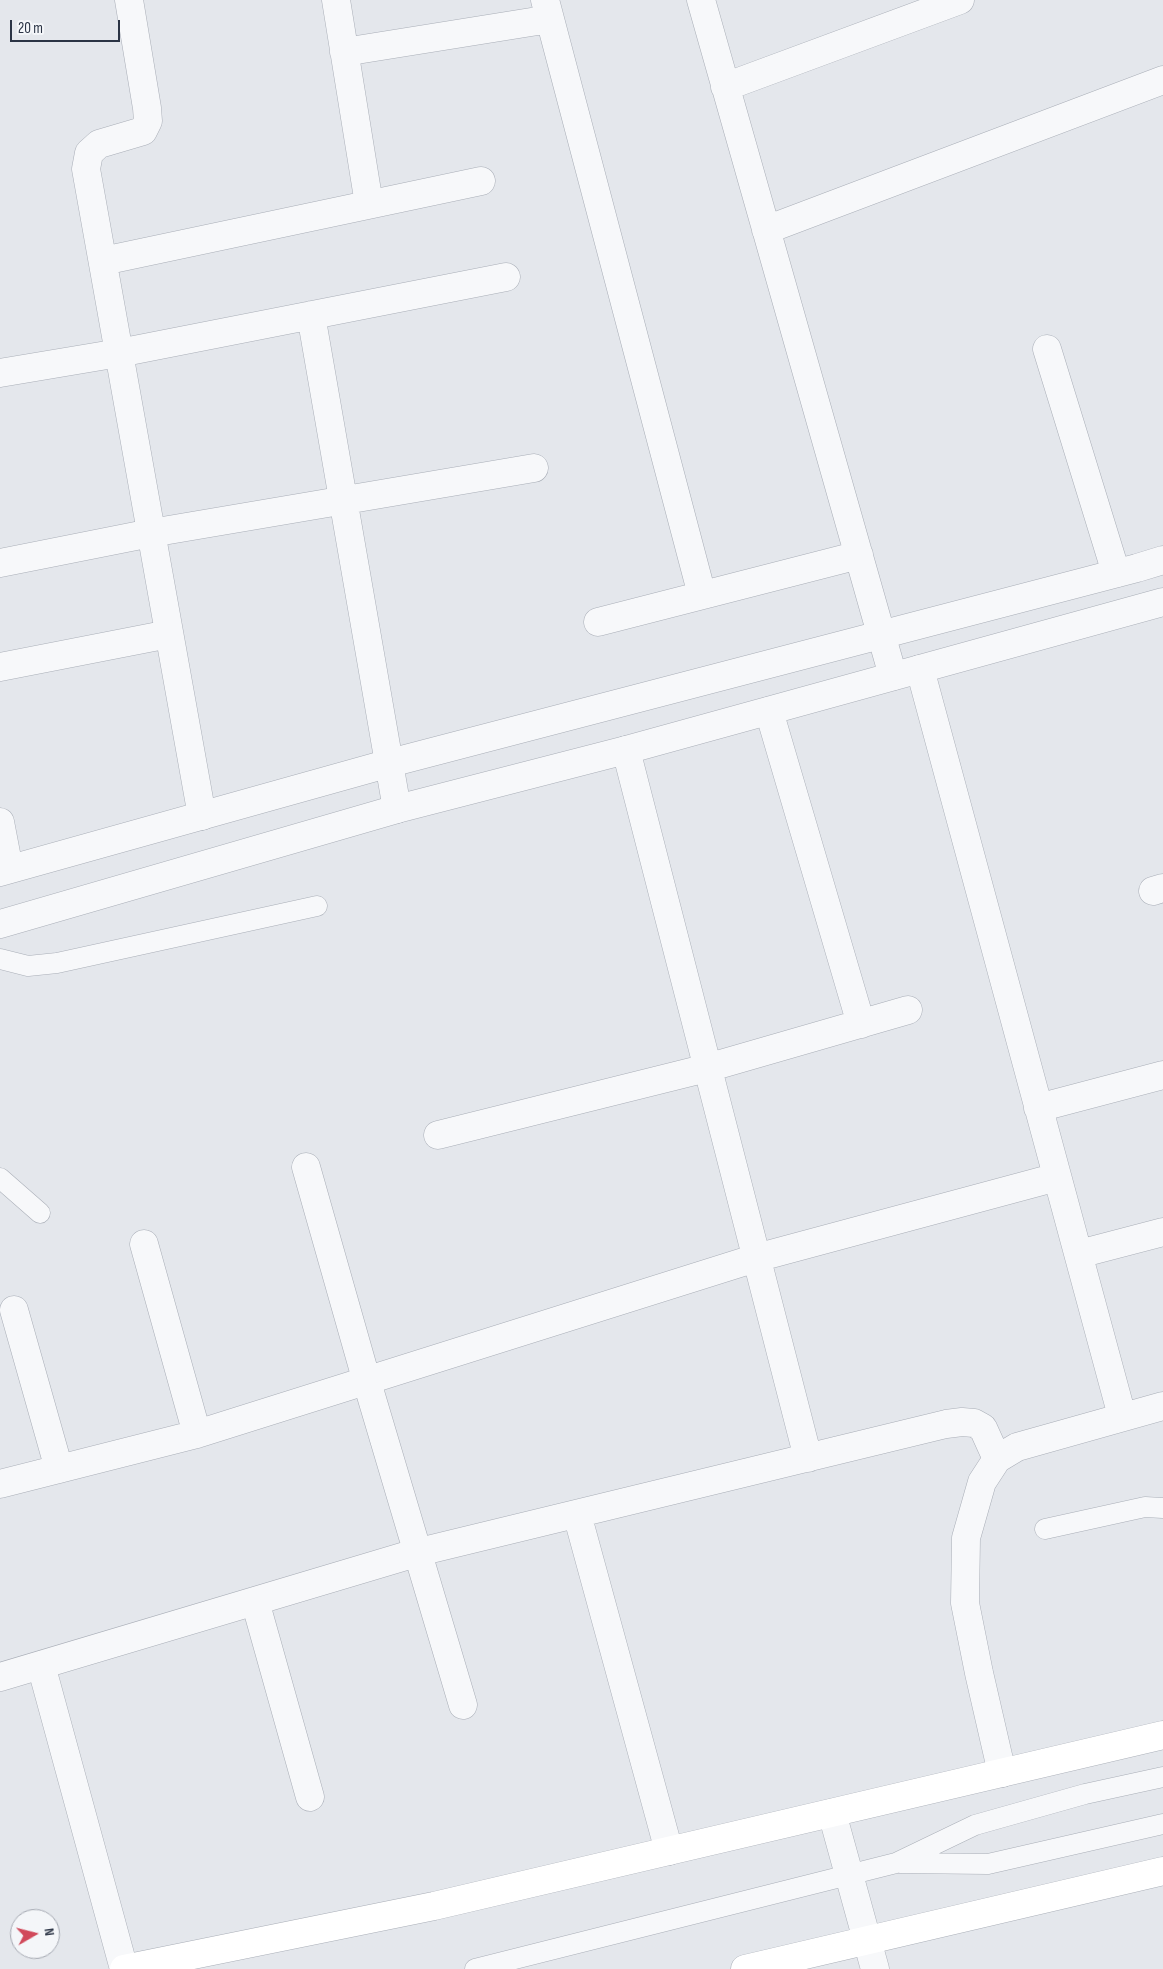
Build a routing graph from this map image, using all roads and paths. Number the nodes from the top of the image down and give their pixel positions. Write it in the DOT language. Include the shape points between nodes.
graph roads {
  1 [pos="129,0"];
  2 [pos="336,0"];
  3 [pos="701,0"];
  4 [pos="960,0"];
  5 [pos="548,10"];
  6 [pos="344,52"];
  7 [pos="1163,80"];
  8 [pos="725,87"];
  9 [pos="481,181"];
  10 [pos="370,204"];
  11 [pos="766,230"];
  12 [pos="102,262"];
  13 [pos="506,277"];
  14 [pos="311,316"];
  15 [pos="1047,349"];
  16 [pos="118,353"];
  17 [pos="0,373"];
  18 [pos="534,468"];
  19 [pos="344,500"];
  20 [pos="151,533"];
  21 [pos="859,555"];
  22 [pos="1163,560"];
  23 [pos="0,563"];
  24 [pos="1116,573"];
  25 [pos="702,595"];
  26 [pos="1163,602"];
  27 [pos="598,622"];
  28 [pos="169,634"];
  29 [pos="882,634"];
  30 [pos="0,667"];
  31 [pos="920,669"];
  32 [pos="893,676"];
  33 [pos="769,711"];
  34 [pos="626,750"];
  35 [pos="390,763"];
  36 [pos="397,809"];
  37 [pos="202,816"];
  38 [pos="0,822"];
  39 [pos="5,870"];
  40 [pos="317,906"];
  41 [pos="0,924"];
  42 [pos="0,958"];
  43 [pos="908,1010"];
  44 [pos="861,1024"];
  45 [pos="707,1068"];
  46 [pos="1163,1074"];
  47 [pos="1038,1108"];
  48 [pos="438,1135"];
  49 [pos="306,1167"];
  50 [pos="1057,1177"];
  51 [pos="0,1178"];
  52 [pos="40,1213"];
  53 [pos="1163,1232"];
  54 [pos="144,1244"];
  55 [pos="1078,1254"];
  56 [pos="756,1258"];
  57 [pos="14,1310"];
  58 [pos="366,1382"];
  59 [pos="1163,1406"];
  60 [pos="1122,1416"];
  61 [pos="197,1434"];
  62 [pos="808,1458"];
  63 [pos="996,1459"];
  64 [pos="59,1469"];
  65 [pos="0,1484"];
  66 [pos="1163,1508"];
  67 [pos="577,1514"];
  68 [pos="1045,1529"];
  69 [pos="419,1552"];
  70 [pos="255,1601"];
  71 [pos="41,1665"];
  72 [pos="0,1677"];
  73 [pos="463,1705"];
  74 [pos="1163,1735"];
  75 [pos="1002,1773"];
  76 [pos="1163,1777"];
  77 [pos="310,1797"];
  78 [pos="832,1812"];
  79 [pos="1163,1824"];
  80 [pos="670,1851"];
  81 [pos="896,1863"];
  82 [pos="1163,1871"];
  83 [pos="849,1874"];
  84 [pos="868,1940"];
  85 [pos="124,1969"];
  86 [pos="476,1969"];
  87 [pos="744,1969"];
  88 [pos="876,1969"];
  1 -- 12 [label="street" via="148,121 143,131 99,144 88,153 86,169"];
  2 -- 6 [label="street"];
  3 -- 8 [label="street"];
  4 -- 8 [label="street"];
  5 -- 6 [label="street"];
  5 -- 25 [label="street"];
  6 -- 10 [label="street"];
  7 -- 11 [label="street"];
  8 -- 11 [label="street"];
  9 -- 10 [label="street"];
  10 -- 12 [label="street"];
  11 -- 21 [label="street"];
  12 -- 16 [label="street"];
  13 -- 14 [label="street"];
  14 -- 16 [label="street"];
  14 -- 19 [label="street"];
  15 -- 24 [label="street"];
  16 -- 17 [label="street"];
  16 -- 20 [label="street"];
  18 -- 19 [label="street"];
  19 -- 20 [label="street"];
  19 -- 35 [label="street"];
  20 -- 23 [label="street"];
  20 -- 28 [label="street"];
  21 -- 25 [label="street"];
  21 -- 29 [label="street"];
  22 -- 24 [label="street"];
  24 -- 29 [label="street"];
  25 -- 27 [label="street"];
  26 -- 31 [label="street"];
  28 -- 30 [label="street"];
  28 -- 37 [label="street"];
  29 -- 32 [label="street"];
  29 -- 35 [label="street"];
  31 -- 32 [label="street"];
  31 -- 47 [label="street"];
  32 -- 33 [label="street"];
  33 -- 34 [label="street"];
  33 -- 44 [label="street"];
  34 -- 36 [label="street"];
  34 -- 45 [label="street"];
  35 -- 36 [label="street"];
  35 -- 37 [label="street"];
  36 -- 41 [label="street"];
  37 -- 39 [label="street"];
  38 -- 39 [label="street"];
  40 -- 42 [label="lane" via="57,963 28,966"];
  43 -- 44 [label="street"];
  44 -- 45 [label="street"];
  45 -- 48 [label="street"];
  45 -- 56 [label="street"];
  46 -- 47 [label="street"];
  47 -- 50 [label="street"];
  49 -- 58 [label="street"];
  50 -- 55 [label="street"];
  50 -- 56 [label="street"];
  51 -- 52 [label="lane"];
  53 -- 55 [label="street"];
  54 -- 61 [label="street"];
  55 -- 60 [label="street"];
  56 -- 58 [label="street"];
  56 -- 62 [label="street"];
  57 -- 64 [label="street"];
  58 -- 61 [label="street"];
  58 -- 69 [label="street"];
  59 -- 60 [label="street"];
  60 -- 63 [label="street" via="1017,1447"];
  61 -- 64 [label="street"];
  62 -- 63 [label="street" via="962,1422 983,1428"];
  62 -- 67 [label="street"];
  63 -- 75 [label="street" via="982,1482 966,1538 965,1603"];
  64 -- 65 [label="street"];
  66 -- 68 [label="lane" via="1145,1507"];
  67 -- 69 [label="street"];
  67 -- 80 [label="street"];
  69 -- 70 [label="street"];
  69 -- 73 [label="street"];
  70 -- 71 [label="street"];
  70 -- 77 [label="street"];
  71 -- 72 [label="street"];
  71 -- 85 [label="street"];
  74 -- 75 [label="main road"];
  75 -- 78 [label="main road"];
  76 -- 81 [label="lane" via="1085,1794 975,1825"];
  78 -- 80 [label="main road"];
  78 -- 83 [label="street"];
  79 -- 81 [label="lane" via="988,1864"];
  80 -- 85 [label="main road" via="434,1906"];
  81 -- 83 [label="lane"];
  82 -- 84 [label="main road"];
  83 -- 84 [label="street"];
  83 -- 86 [label="lane"];
  84 -- 87 [label="main road"];
  84 -- 88 [label="street"];
}
